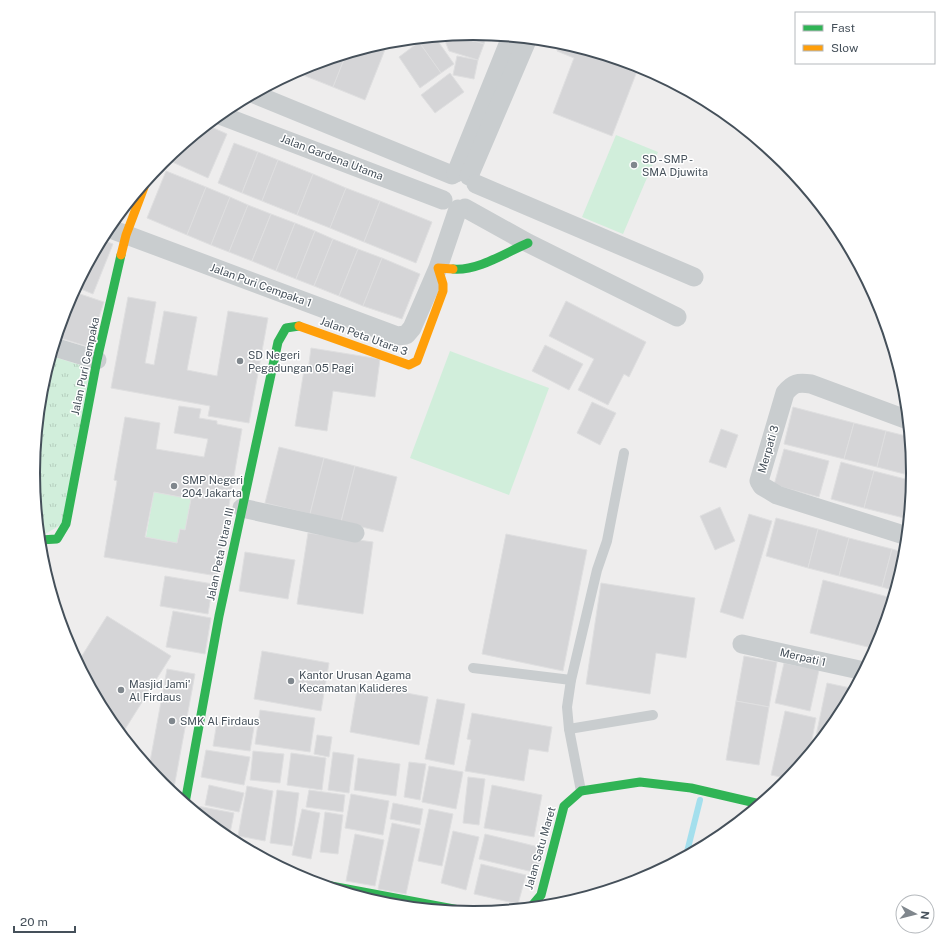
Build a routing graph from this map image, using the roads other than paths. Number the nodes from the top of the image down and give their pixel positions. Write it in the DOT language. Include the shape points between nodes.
graph roads {
  1 [pos="509,42"];
  2 [pos="525,44"];
  3 [pos="260,96"];
  4 [pos="227,117"];
  5 [pos="463,177"];
  6 [pos="140,197"];
  7 [pos="456,206"];
  8 [pos="114,230"];
  9 [pos="126,235"];
  10 [pos="528,243"];
  11 [pos="435,276"];
  12 [pos="694,276"];
  13 [pos="677,317"];
  14 [pos="300,326"];
  15 [pos="59,348"];
  16 [pos="97,360"];
  17 [pos="903,418"];
  18 [pos="624,453"];
  19 [pos="242,508"];
  20 [pos="355,533"];
  21 [pos="902,534"];
  22 [pos="46,540"];
  23 [pos="742,644"];
  24 [pos="473,668"];
  25 [pos="859,670"];
  26 [pos="571,680"];
  27 [pos="653,715"];
  28 [pos="569,729"];
  29 [pos="581,791"];
  30 [pos="186,797"];
  31 [pos="754,803"];
  32 [pos="360,891"];
  33 [pos="536,901"];
  34 [pos="420,902"];
  1 -- 5 [label="street"];
  2 -- 5 [label="street"];
  3 -- 5 [label="street"];
  4 -- 7 [label="street, Jalan Gardena Utama"];
  5 -- 7 [label="street" via="477,195 474,200"];
  5 -- 7 [label="street" via="443,183 442,188"];
  5 -- 12 [label="street"];
  6 -- 9 [label="street, Jalan Puri Cempaka"];
  7 -- 10 [label="street, Jalan Gardena Utama"];
  7 -- 11 [label="street, Jalan Puri Cempaka 1"];
  8 -- 9 [label="street, Jalan Puri Cempaka 1"];
  9 -- 11 [label="street, Jalan Puri Cempaka 1" via="397,336 406,335 412,328"];
  9 -- 16 [label="street, Jalan Puri Cempaka"];
  10 -- 11 [label="street" via="482,264"];
  10 -- 13 [label="street, Jalan Gardena Utama"];
  11 -- 14 [label="street, Jalan Peta Utara 3" via="443,284 443,291 417,361 409,365"];
  14 -- 19 [label="street, Jalan Peta Utara III" via="286,328 278,342"];
  15 -- 16 [label="street"];
  16 -- 22 [label="street, Jalan Puri Cempaka" via="66,524 56,539"];
  17 -- 21 [label="street, Merpati 3" via="811,384 800,382 792,385 785,393 759,481 762,486 777,495"];
  18 -- 26 [label="lane" via="607,541 597,570"];
  19 -- 20 [label="street"];
  19 -- 30 [label="street, Jalan Peta Utara III" via="219,616"];
  23 -- 25 [label="street, Merpati 1"];
  24 -- 26 [label="lane"];
  26 -- 28 [label="lane" via="567,707"];
  27 -- 28 [label="lane"];
  28 -- 29 [label="lane"];
  29 -- 31 [label="street" via="640,782 691,788"];
  29 -- 33 [label="street, Jalan Satu Maret" via="564,806 541,895"];
  32 -- 34 [label="street"];
}
